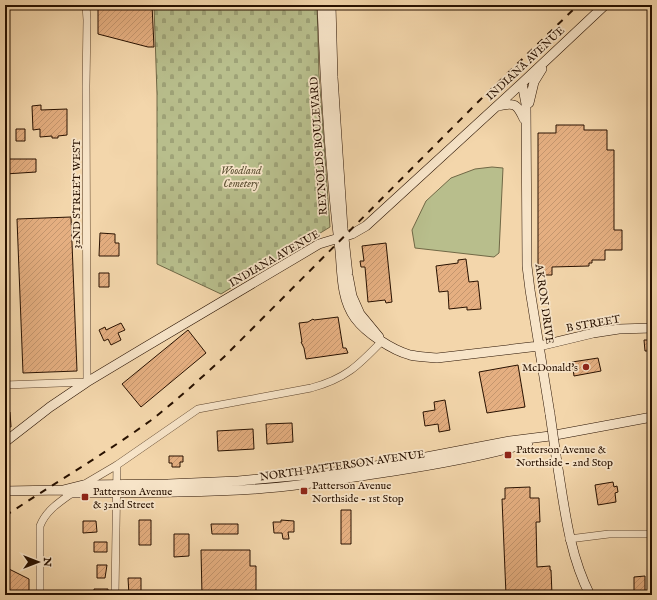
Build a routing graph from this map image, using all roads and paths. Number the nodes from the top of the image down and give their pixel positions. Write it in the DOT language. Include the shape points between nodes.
graph roads {
  1 [pos="86,5"];
  2 [pos="322,5"];
  3 [pos="331,5"];
  4 [pos="605,5"];
  5 [pos="552,55"];
  6 [pos="522,83"];
  7 [pos="496,107"];
  8 [pos="526,118"];
  9 [pos="341,237"];
  10 [pos="652,328"];
  11 [pos="382,341"];
  12 [pos="539,346"];
  13 [pos="87,382"];
  14 [pos="5,385"];
  15 [pos="652,418"];
  16 [pos="5,442"];
  17 [pos="117,465"];
  18 [pos="83,485"];
  19 [pos="116,489"];
  20 [pos="5,491"];
  21 [pos="67,492"];
  22 [pos="652,534"];
  23 [pos="569,539"];
  24 [pos="40,595"];
  25 [pos="116,595"];
  26 [pos="590,595"];
  1 -- 13 [label="street, 32ND STREET WEST"];
  2 -- 9 [label="main road, REYNOLDS BOULEVARD" via="325,81"];
  3 -- 9 [label="main road, REYNOLDS BOULEVARD"];
  4 -- 5 [label="main road, INDIANA AVENUE"];
  5 -- 6 [label="main road, INDIANA AVENUE"];
  5 -- 8 [label="main road" via="535,79"];
  6 -- 7 [label="main road, INDIANA AVENUE"];
  6 -- 8 [label="main road, AKRON DRIVE"];
  7 -- 8 [label="main road" via="514,105"];
  7 -- 9 [label="main road, INDIANA AVENUE" via="366,226"];
  8 -- 12 [label="main road, AKRON DRIVE" via="527,266"];
  9 -- 11 [label="main road, REYNOLDS BOULEVARD" via="342,276 346,298 354,318"];
  9 -- 13 [label="main road, INDIANA AVENUE" via="319,244"];
  10 -- 12 [label="main road, B STREET" via="593,333"];
  11 -- 12 [label="main road, REYNOLDS BOULEVARD" via="409,355 437,358"];
  11 -- 17 [label="street" via="361,363 327,384 198,408"];
  12 -- 23 [label="main road, AKRON DRIVE, bridge"];
  13 -- 14 [label="street"];
  13 -- 16 [label="main road, INDIANA AVENUE"];
  15 -- 19 [label="main road, NORTH PATTERSON AVENUE" via="550,436 510,448 424,466 334,480 257,489 194,492"];
  17 -- 18 [label="street"];
  17 -- 19 [label="street"];
  18 -- 19 [label="main road, NORTH PATTERSON AVENUE"];
  18 -- 21 [label="main road, NORTH PATTERSON AVENUE"];
  19 -- 21 [label="main road, NORTH PATTERSON AVENUE"];
  19 -- 25 [label="street"];
  20 -- 21 [label="main road, NORTH PATTERSON AVENUE"];
  21 -- 24 [label="street" via="43,518 40,526"];
  22 -- 23 [label="street" via="609,534"];
  23 -- 26 [label="main road, AKRON DRIVE" via="580,575"];
}
